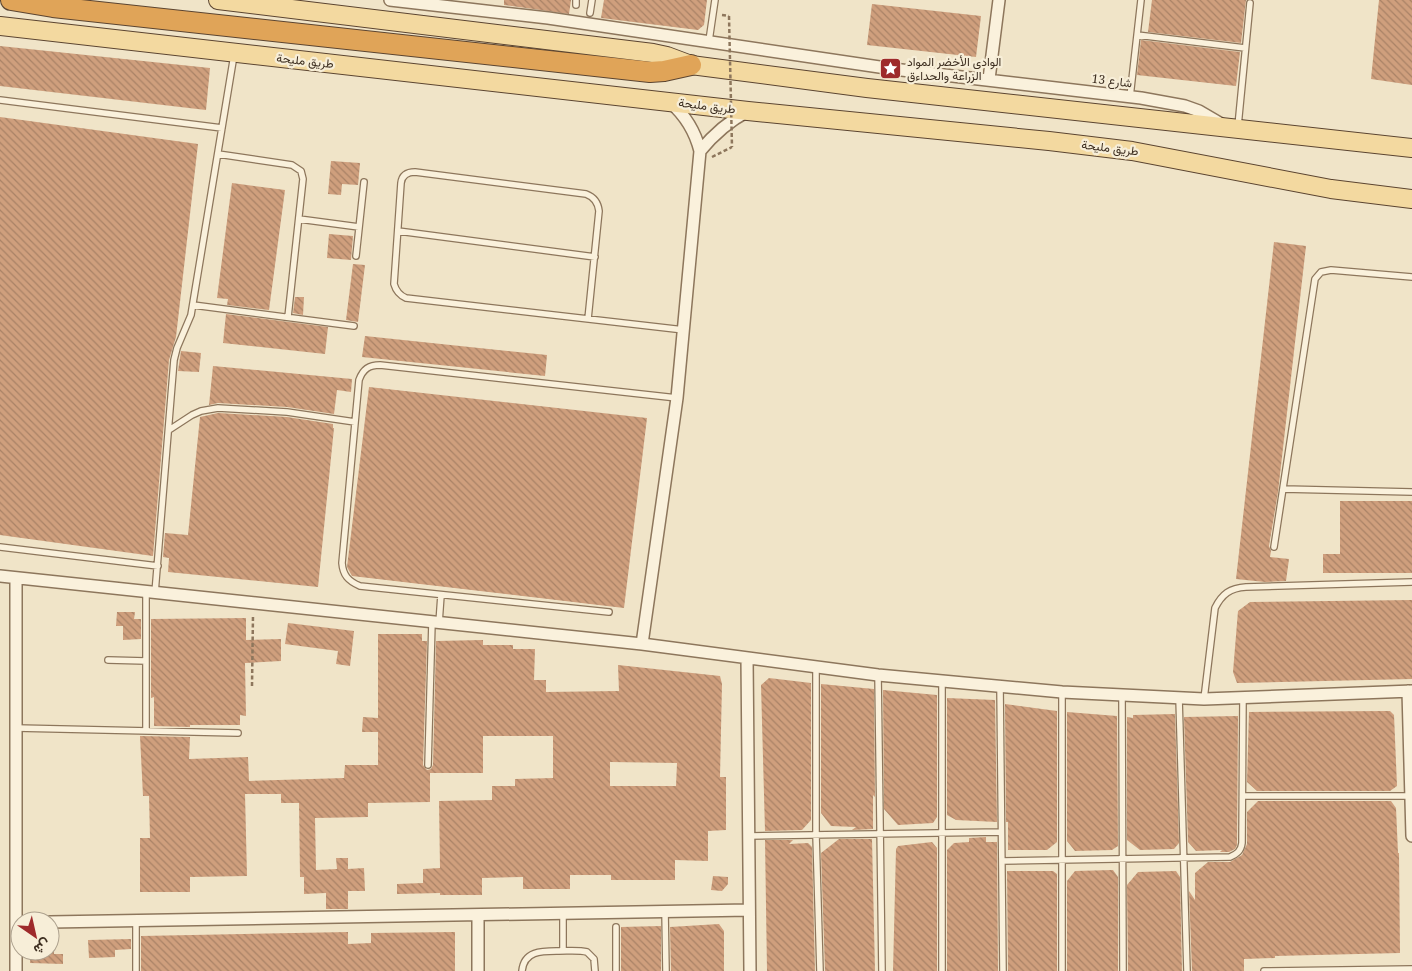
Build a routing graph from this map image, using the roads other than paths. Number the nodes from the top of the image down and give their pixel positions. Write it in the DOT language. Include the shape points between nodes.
graph roads {
  1 [pos="11,0"];
  2 [pos="218,0"];
  3 [pos="390,0"];
  4 [pos="592,0"];
  5 [pos="715,0"];
  6 [pos="999,0"];
  7 [pos="1141,0"];
  8 [pos="1250,3"];
  9 [pos="590,13"];
  10 [pos="0,26"];
  11 [pos="1137,35"];
  12 [pos="709,41"];
  13 [pos="1246,48"];
  14 [pos="234,53"];
  15 [pos="691,65"];
  16 [pos="989,79"];
  17 [pos="1130,97"];
  18 [pos="0,100"];
  19 [pos="669,101"];
  20 [pos="748,111"];
  21 [pos="222,128"];
  22 [pos="1232,128"];
  23 [pos="1412,148"];
  24 [pos="218,154"];
  25 [pos="700,157"];
  26 [pos="364,182"];
  27 [pos="1412,199"];
  28 [pos="299,219"];
  29 [pos="359,226"];
  30 [pos="398,231"];
  31 [pos="356,256"];
  32 [pos="594,257"];
  33 [pos="1412,277"];
  34 [pos="193,305"];
  35 [pos="288,318"];
  36 [pos="588,319"];
  37 [pos="354,326"];
  38 [pos="684,330"];
  39 [pos="677,398"];
  40 [pos="355,422"];
  41 [pos="169,430"];
  42 [pos="1283,489"];
  43 [pos="1412,492"];
  44 [pos="0,547"];
  45 [pos="1274,547"];
  46 [pos="158,566"];
  47 [pos="0,576"];
  48 [pos="16,578"];
  49 [pos="1412,582"];
  50 [pos="151,593"];
  51 [pos="442,595"];
  52 [pos="609,612"];
  53 [pos="435,623"];
  54 [pos="642,644"];
  55 [pos="747,658"];
  56 [pos="108,660"];
  57 [pos="146,661"];
  58 [pos="816,667"];
  59 [pos="878,675"];
  60 [pos="942,680"];
  61 [pos="1000,686"];
  62 [pos="1410,691"];
  63 [pos="1062,692"];
  64 [pos="1122,696"];
  65 [pos="1243,697"];
  66 [pos="1179,698"];
  67 [pos="1204,699"];
  68 [pos="16,728"];
  69 [pos="146,731"];
  70 [pos="238,734"];
  71 [pos="428,765"];
  72 [pos="1243,796"];
  73 [pos="1411,796"];
  74 [pos="1002,832"];
  75 [pos="942,833"];
  76 [pos="881,834"];
  77 [pos="816,835"];
  78 [pos="749,836"];
  79 [pos="1412,836"];
  80 [pos="1184,858"];
  81 [pos="1122,859"];
  82 [pos="1062,860"];
  83 [pos="1002,861"];
  84 [pos="749,910"];
  85 [pos="18,911"];
  86 [pos="664,911"];
  87 [pos="562,913"];
  88 [pos="478,915"];
  89 [pos="136,921"];
  90 [pos="60,922"];
  91 [pos="616,927"];
  92 [pos="563,951"];
  93 [pos="1412,969"];
  94 [pos="136,971"];
  95 [pos="478,971"];
  96 [pos="522,971"];
  97 [pos="595,971"];
  98 [pos="616,971"];
  99 [pos="666,971"];
  100 [pos="750,971"];
  101 [pos="820,971"];
  102 [pos="882,971"];
  103 [pos="942,971"];
  104 [pos="1003,971"];
  105 [pos="1062,971"];
  106 [pos="1123,971"];
  107 [pos="1187,971"];
  108 [pos="1264,971"];
  1 -- 15 [label="highway" via="650,72"];
  2 -- 15 [label="main road" via="653,53"];
  3 -- 12 [label="street, شارع 13" via="473,6"];
  4 -- 9 [label="lane"];
  5 -- 12 [label="lane"];
  6 -- 16 [label="street"];
  7 -- 11 [label="lane"];
  8 -- 13 [label="lane"];
  10 -- 14 [label="main road, طريق مليحة"];
  11 -- 13 [label="lane"];
  11 -- 17 [label="lane"];
  12 -- 16 [label="street, شارع 13" via="893,69"];
  13 -- 22 [label="lane"];
  14 -- 19 [label="main road, طريق مليحة"];
  14 -- 21 [label="lane"];
  15 -- 22 [label="main road"];
  16 -- 17 [label="street, شارع 13"];
  17 -- 22 [label="street, شارع 13" via="1185,106"];
  18 -- 21 [label="lane"];
  19 -- 20 [label="main road, طريق مليحة"];
  19 -- 25 [label="street" via="690,123 697,137"];
  20 -- 25 [label="street" via="713,137"];
  20 -- 27 [label="main road, طريق مليحة" via="1132,150 1331,189"];
  21 -- 24 [label="lane"];
  22 -- 23 [label="main road"];
  24 -- 28 [label="lane" via="299,168 303,179"];
  24 -- 34 [label="lane"];
  25 -- 38 [label="street"];
  26 -- 29 [label="lane"];
  28 -- 29 [label="lane"];
  28 -- 35 [label="lane"];
  29 -- 31 [label="lane"];
  30 -- 32 [label="lane"];
  30 -- 32 [label="lane" via="402,179 411,172 586,194 594,198 598,206"];
  30 -- 36 [label="lane" via="394,284 398,293 406,298"];
  32 -- 36 [label="lane"];
  33 -- 42 [label="lane" via="1330,270 1321,272 1315,279"];
  34 -- 35 [label="lane"];
  34 -- 41 [label="lane" via="174,360"];
  35 -- 37 [label="lane"];
  36 -- 38 [label="lane"];
  38 -- 39 [label="street"];
  39 -- 40 [label="lane" via="373,365 362,373 359,380"];
  39 -- 54 [label="street"];
  40 -- 41 [label="lane" via="287,412 218,408 200,411"];
  40 -- 51 [label="lane" via="343,571 347,578 360,586"];
  41 -- 46 [label="lane"];
  42 -- 43 [label="lane"];
  42 -- 45 [label="lane"];
  44 -- 46 [label="lane"];
  46 -- 50 [label="lane"];
  47 -- 48 [label="street"];
  48 -- 50 [label="street"];
  48 -- 68 [label="street"];
  49 -- 67 [label="lane" via="1246,587 1227,592 1215,608"];
  50 -- 53 [label="street"];
  50 -- 57 [label="lane"];
  51 -- 52 [label="lane"];
  51 -- 53 [label="lane"];
  53 -- 54 [label="street"];
  53 -- 71 [label="lane"];
  54 -- 55 [label="street"];
  55 -- 58 [label="street"];
  55 -- 78 [label="street"];
  56 -- 57 [label="lane"];
  57 -- 69 [label="lane"];
  58 -- 59 [label="street"];
  58 -- 77 [label="lane"];
  59 -- 60 [label="street"];
  59 -- 76 [label="lane"];
  60 -- 61 [label="street"];
  60 -- 75 [label="lane"];
  61 -- 63 [label="street"];
  61 -- 74 [label="lane"];
  62 -- 65 [label="street"];
  62 -- 73 [label="street"];
  63 -- 64 [label="street"];
  63 -- 82 [label="lane"];
  64 -- 66 [label="street"];
  64 -- 81 [label="lane"];
  65 -- 67 [label="street"];
  65 -- 72 [label="lane"];
  66 -- 67 [label="street"];
  66 -- 80 [label="lane"];
  68 -- 69 [label="lane"];
  68 -- 85 [label="street"];
  69 -- 70 [label="lane"];
  72 -- 73 [label="lane"];
  72 -- 80 [label="lane" via="1242,843 1238,852 1230,857"];
  73 -- 79 [label="street"];
  74 -- 75 [label="lane"];
  74 -- 83 [label="lane"];
  75 -- 76 [label="lane"];
  75 -- 103 [label="lane"];
  76 -- 77 [label="lane"];
  76 -- 102 [label="lane"];
  77 -- 78 [label="lane"];
  77 -- 101 [label="lane"];
  78 -- 84 [label="street"];
  80 -- 81 [label="lane"];
  80 -- 107 [label="lane"];
  81 -- 82 [label="lane"];
  81 -- 106 [label="lane"];
  82 -- 83 [label="lane"];
  82 -- 105 [label="lane"];
  83 -- 104 [label="lane"];
  84 -- 86 [label="street"];
  84 -- 100 [label="street"];
  86 -- 87 [label="street"];
  86 -- 99 [label="lane"];
  87 -- 88 [label="street"];
  87 -- 92 [label="lane"];
  88 -- 89 [label="street"];
  88 -- 95 [label="street"];
  89 -- 90 [label="street"];
  89 -- 94 [label="lane"];
  91 -- 98 [label="lane"];
  92 -- 96 [label="lane" via="535,952 526,958"];
  92 -- 97 [label="lane" via="588,952 594,960"];
  93 -- 108 [label="lane"];
}
